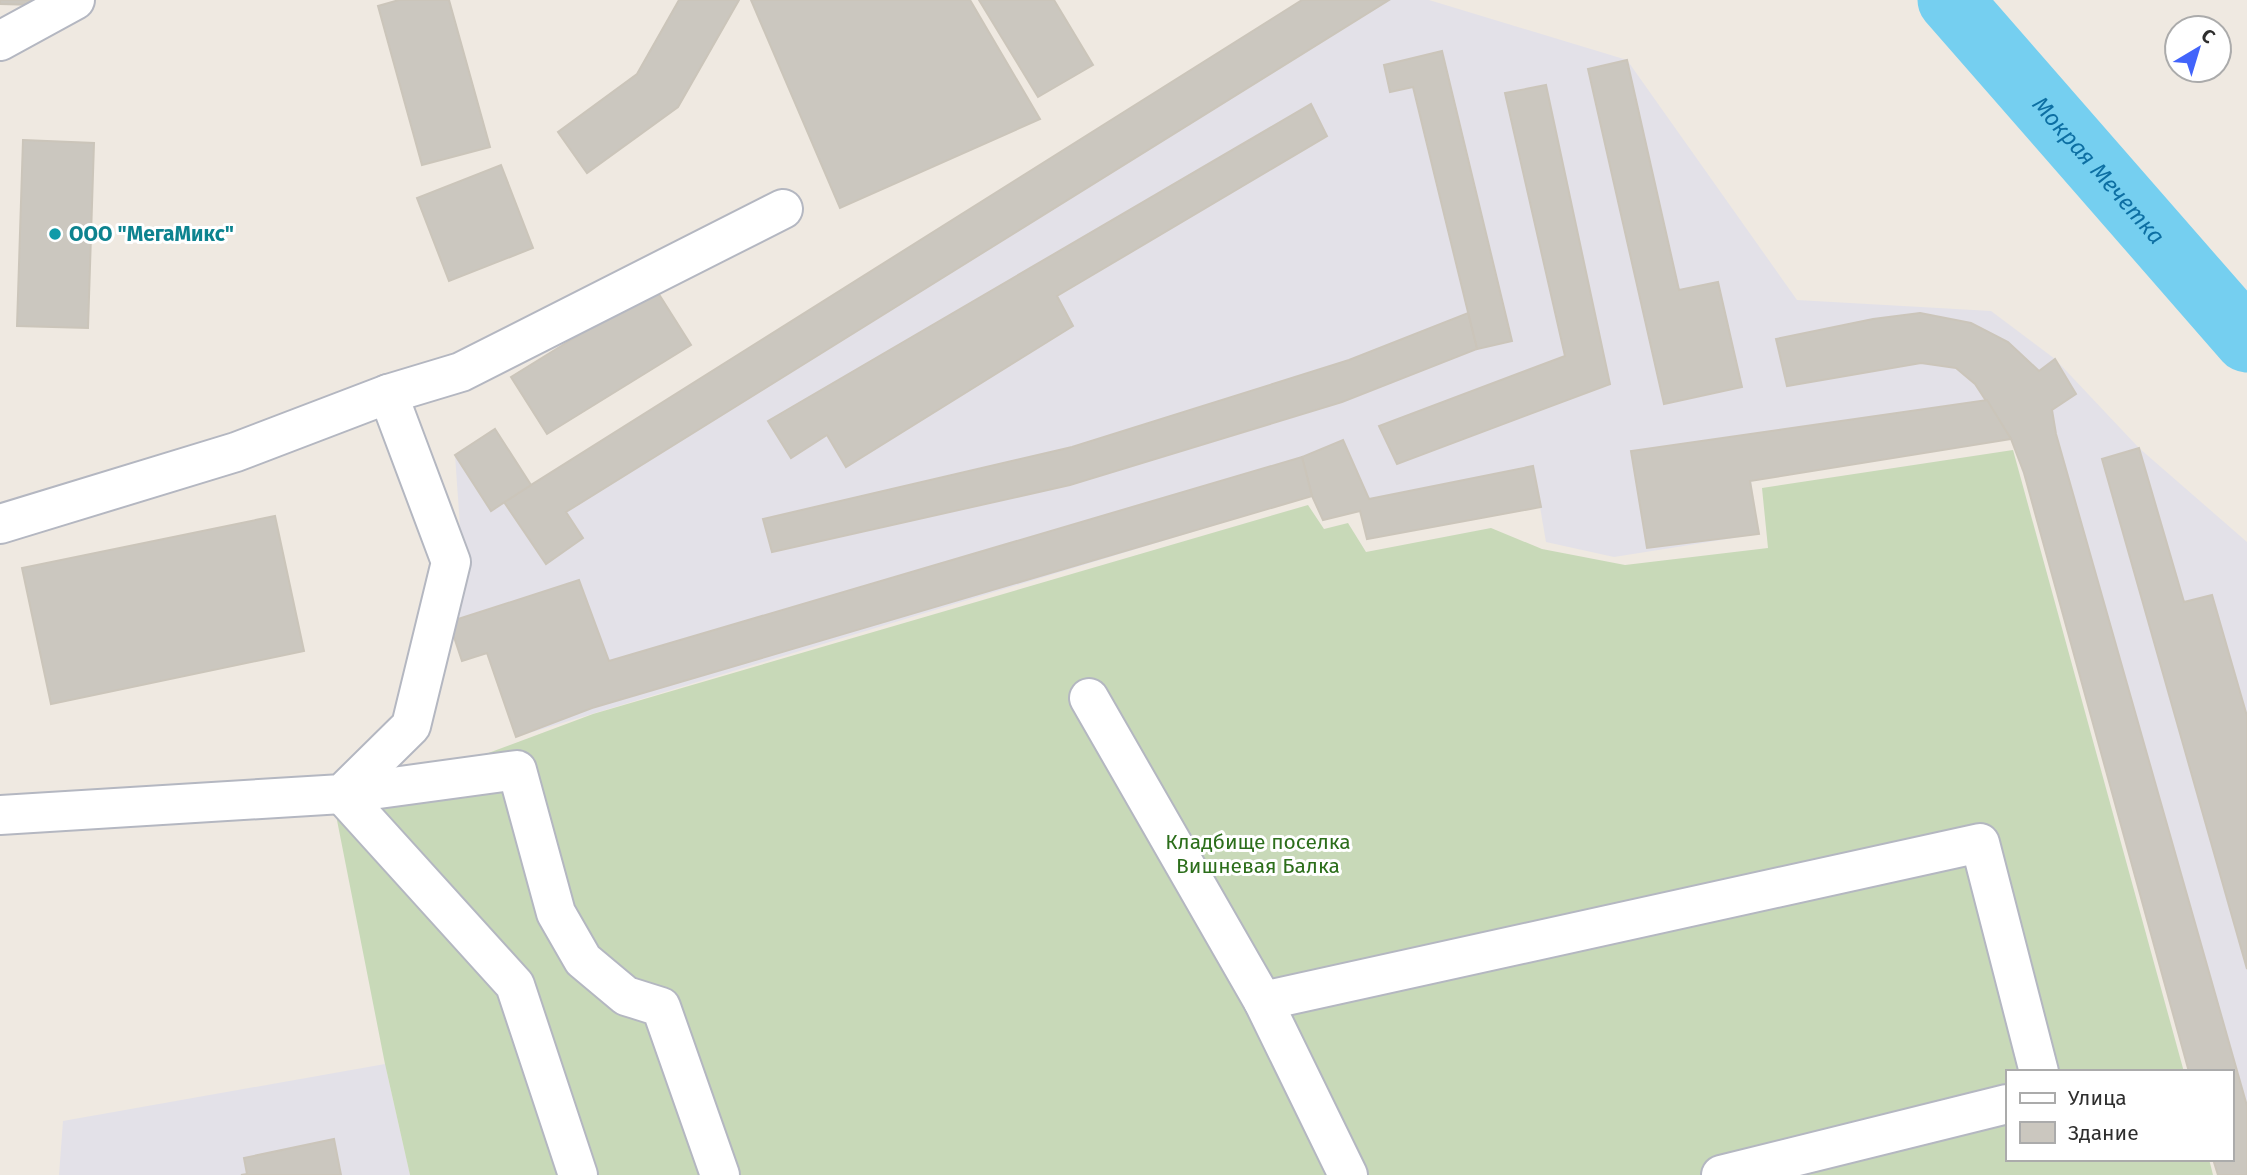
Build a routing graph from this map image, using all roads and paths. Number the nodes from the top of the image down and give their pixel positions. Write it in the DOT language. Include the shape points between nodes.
graph roads {
  1 [pos="75,0"];
  2 [pos="0,41"];
  3 [pos="783,209"];
  4 [pos="388,394"];
  5 [pos="0,524"];
  6 [pos="1088,698"];
  7 [pos="342,794"];
  8 [pos="0,815"];
  9 [pos="1263,1001"];
  10 [pos="2038,1070"];
  11 [pos="2006,1104"];
  12 [pos="578,1175"];
  13 [pos="720,1175"];
  14 [pos="1349,1175"];
  15 [pos="1721,1175"];
  1 -- 2 [label="street"];
  3 -- 4 [label="street" via="461,372"];
  4 -- 5 [label="street" via="236,452"];
  4 -- 7 [label="street" via="451,562 411,726"];
  6 -- 9 [label="street"];
  7 -- 8 [label="street"];
  7 -- 12 [label="street" via="515,985"];
  7 -- 13 [label="street" via="517,770 556,913 583,960 626,996 661,1007"];
  9 -- 10 [label="street" via="1980,843"];
  9 -- 14 [label="street"];
  11 -- 15 [label="street"];
}
